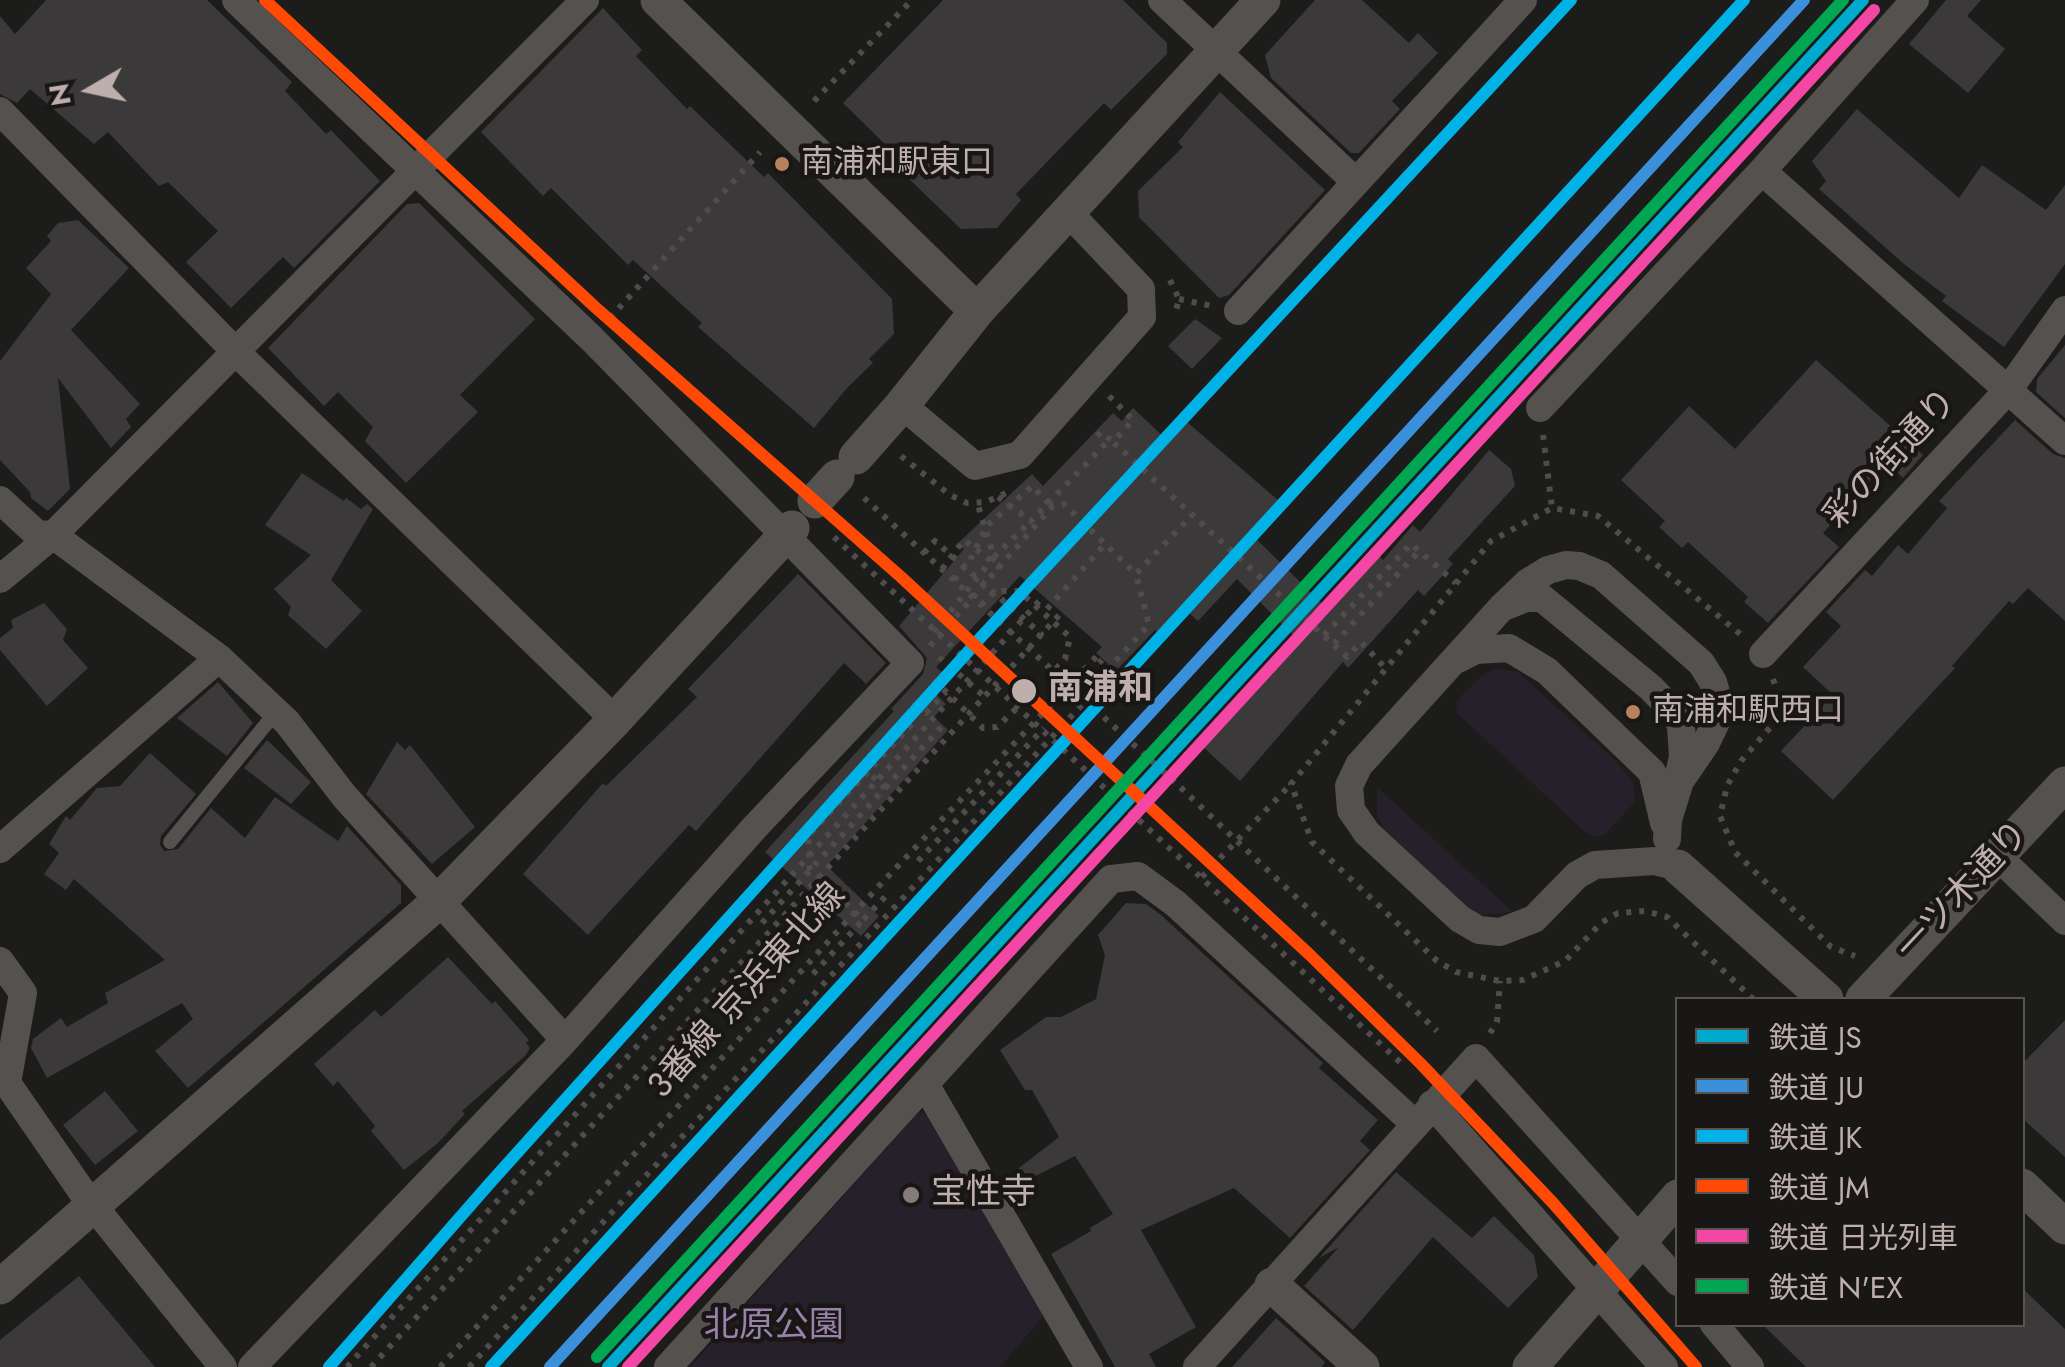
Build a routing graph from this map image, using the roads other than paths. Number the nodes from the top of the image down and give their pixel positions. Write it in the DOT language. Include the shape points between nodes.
graph roads {
  1 [pos="236,0"];
  2 [pos="586,0"];
  3 [pos="658,0"];
  4 [pos="1162,0"];
  5 [pos="1263,0"];
  6 [pos="1523,0"];
  7 [pos="1915,0"];
  8 [pos="1216,52"];
  9 [pos="0,111"];
  10 [pos="413,170"];
  11 [pos="1762,171"];
  12 [pos="1356,182"];
  13 [pos="1067,211"];
  14 [pos="2065,310"];
  15 [pos="977,311"];
  16 [pos="1238,311"];
  17 [pos="234,350"];
  18 [pos="2009,389"];
  19 [pos="902,405"];
  20 [pos="1540,408"];
  21 [pos="2065,442"];
  22 [pos="0,500"];
  23 [pos="823,502"];
  24 [pos="53,535"];
  25 [pos="0,579"];
  26 [pos="1497,612"];
  27 [pos="1763,654"];
  28 [pos="220,658"];
  29 [pos="1448,664"];
  30 [pos="276,712"];
  31 [pos="615,720"];
  32 [pos="2065,784"];
  33 [pos="170,842"];
  34 [pos="0,848"];
  35 [pos="1672,853"];
  36 [pos="1998,856"];
  37 [pos="439,901"];
  38 [pos="2065,921"];
  39 [pos="0,961"];
  40 [pos="1823,997"];
  41 [pos="1866,997"];
  42 [pos="564,1040"];
  43 [pos="925,1084"];
  44 [pos="1424,1114"];
  45 [pos="2025,1189"];
  46 [pos="1675,1200"];
  47 [pos="94,1206"];
  48 [pos="2065,1227"];
  49 [pos="1640,1237"];
  50 [pos="1675,1278"];
  51 [pos="1272,1285"];
  52 [pos="0,1287"];
  53 [pos="1596,1291"];
  54 [pos="1717,1327"];
  55 [pos="222,1367"];
  56 [pos="252,1367"];
  57 [pos="668,1367"];
  58 [pos="1090,1367"];
  59 [pos="1196,1367"];
  60 [pos="1362,1367"];
  61 [pos="1530,1367"];
  62 [pos="1664,1367"];
  63 [pos="1750,1367"];
  1 -- 10 [label="street"];
  2 -- 10 [label="street"];
  3 -- 15 [label="street"];
  4 -- 8 [label="street"];
  5 -- 8 [label="street"];
  6 -- 12 [label="street"];
  7 -- 11 [label="street"];
  8 -- 12 [label="street"];
  8 -- 13 [label="street"];
  9 -- 17 [label="street"];
  10 -- 17 [label="street"];
  10 -- 23 [label="street" via="592,339"];
  11 -- 18 [label="street"];
  11 -- 20 [label="street"];
  12 -- 16 [label="street"];
  13 -- 15 [label="street"];
  13 -- 19 [label="street" via="1141,288 1142,318 1020,455 975,466"];
  14 -- 18 [label="street, 彩の街通り"];
  15 -- 19 [label="street"];
  17 -- 24 [label="street"];
  17 -- 31 [label="street"];
  18 -- 21 [label="street"];
  18 -- 27 [label="street, 彩の街通り"];
  19 -- 23 [label="street"];
  22 -- 24 [label="street" via="37,534"];
  23 -- 31 [label="street"];
  23 -- 42 [label="street" via="916,659"];
  24 -- 25 [label="street"];
  24 -- 28 [label="street"];
  26 -- 29 [label="street"];
  26 -- 35 [label="street" via="1542,598 1676,714 1684,757 1666,817"];
  26 -- 35 [label="street" via="1548,570 1579,566 1601,575 1701,664 1713,682 1717,720 1680,781 1668,820"];
  28 -- 30 [label="street"];
  28 -- 34 [label="street"];
  29 -- 35 [label="street" via="1476,650 1510,648 1547,671 1652,772"];
  29 -- 35 [label="street" via="1359,765 1348,798 1368,834 1460,919 1500,932 1534,918 1595,865 1654,861"];
  30 -- 33 [label="lane"];
  30 -- 37 [label="street"];
  31 -- 37 [label="street"];
  32 -- 36 [label="street, 一ツ木通り"];
  35 -- 40 [label="street"];
  36 -- 38 [label="street"];
  36 -- 41 [label="street, 一ツ木通り"];
  37 -- 42 [label="street"];
  37 -- 47 [label="street"];
  39 -- 47 [label="street" via="23,993 7,1083"];
  42 -- 56 [label="street"];
  43 -- 44 [label="street" via="1111,879 1138,876"];
  43 -- 57 [label="street"];
  43 -- 58 [label="street"];
  44 -- 49 [label="street" via="1476,1058"];
  44 -- 51 [label="street"];
  44 -- 53 [label="street"];
  45 -- 48 [label="street"];
  46 -- 49 [label="street"];
  47 -- 52 [label="street"];
  47 -- 55 [label="street"];
  49 -- 50 [label="street"];
  49 -- 53 [label="street"];
  51 -- 59 [label="street"];
  51 -- 60 [label="street"];
  53 -- 61 [label="street"];
  53 -- 62 [label="street"];
  54 -- 63 [label="street"];
}
